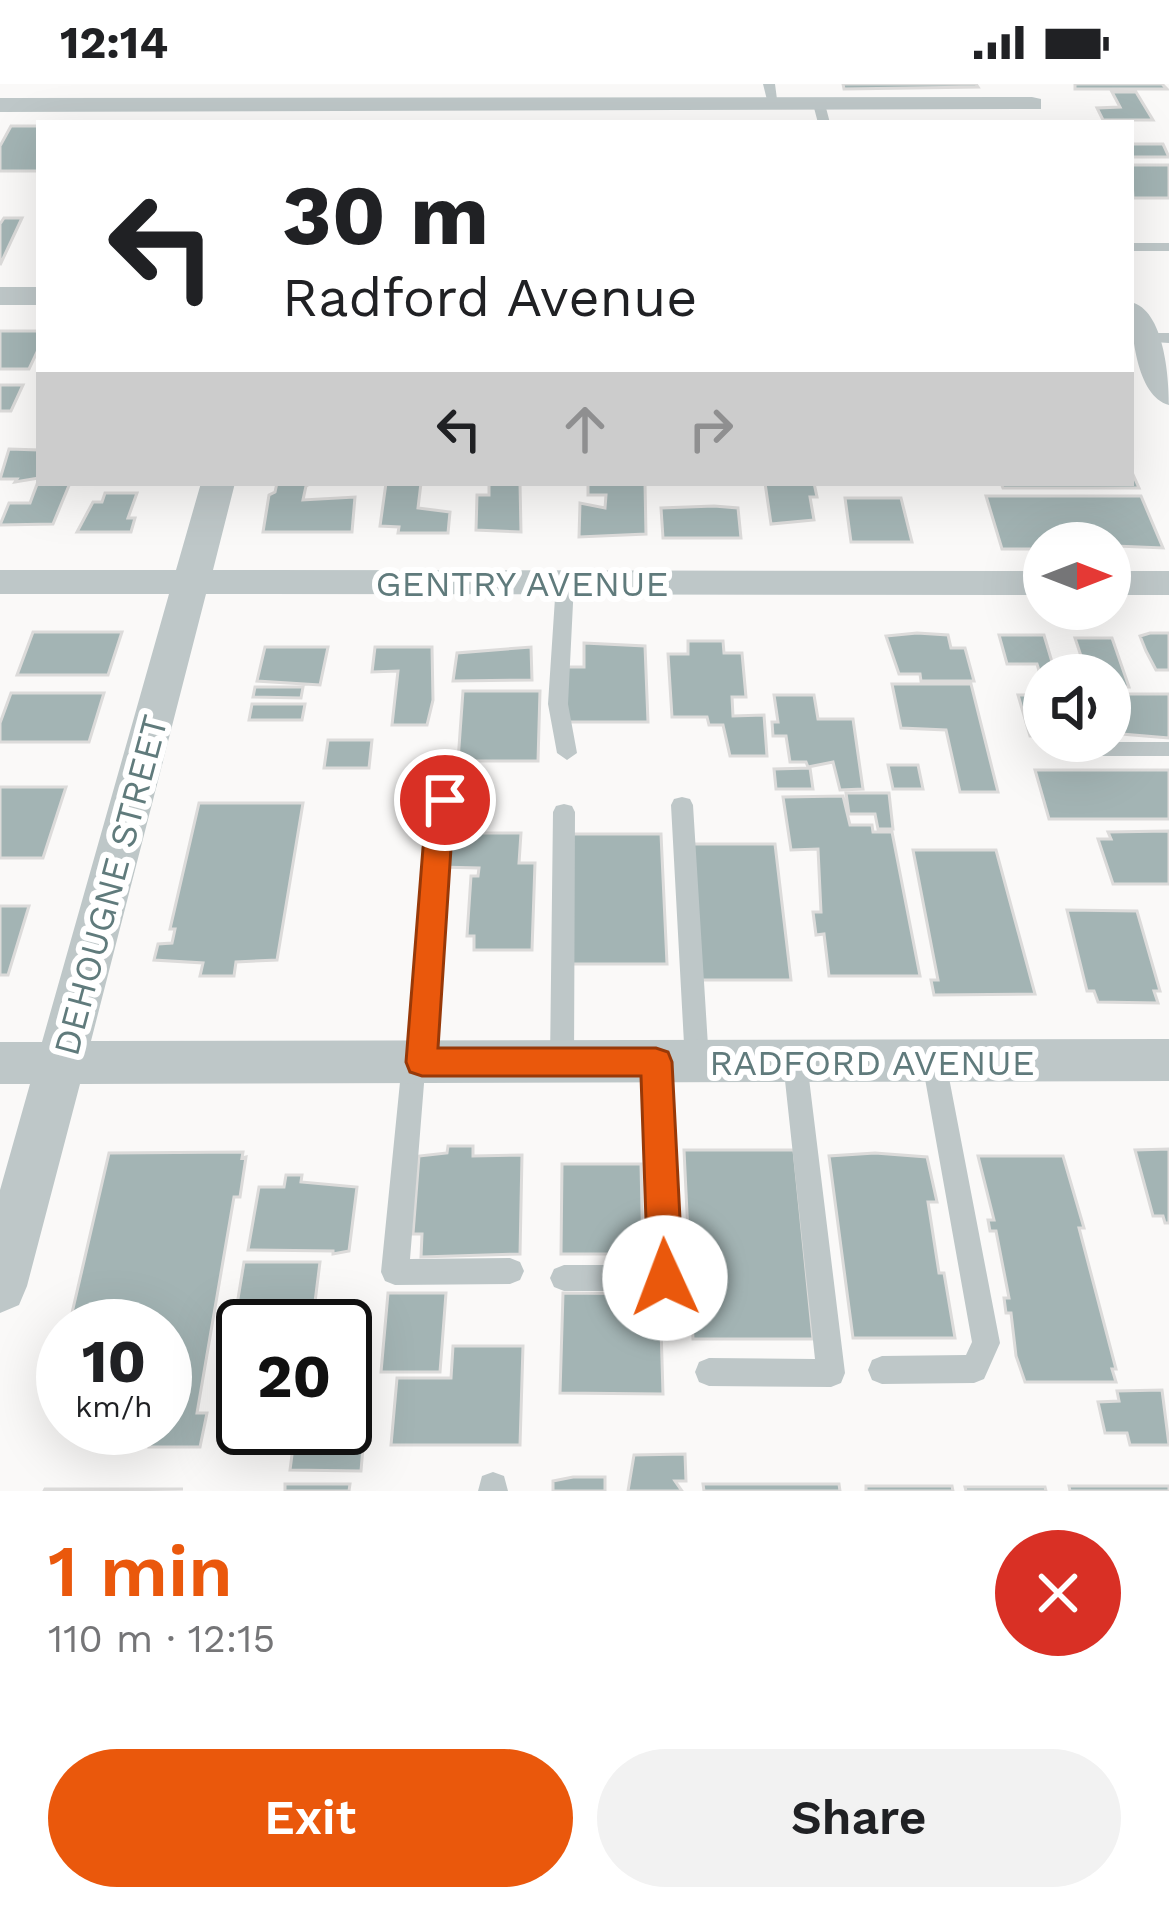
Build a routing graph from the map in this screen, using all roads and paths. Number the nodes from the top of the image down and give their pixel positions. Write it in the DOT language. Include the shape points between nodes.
graph roads {
  1 [pos="771,94"];
  2 [pos="324,104"];
  3 [pos="1032,104"];
  4 [pos="0,105"];
  5 [pos="822,114"];
  6 [pos="1134,247"];
  7 [pos="1169,247"];
  8 [pos="0,296"];
  9 [pos="36,296"];
  10 [pos="1148,329"];
  11 [pos="1169,395"];
  12 [pos="217,486"];
  13 [pos="0,582"];
  14 [pos="190,583"];
  15 [pos="565,583"];
  16 [pos="1023,583"];
  17 [pos="1131,583"];
  18 [pos="1169,583"];
  19 [pos="1169,749"];
  20 [pos="567,753"];
  21 [pos="1169,761"];
  22 [pos="445,800"];
  23 [pos="682,805"];
  24 [pos="564,812"];
  25 [pos="1169,1060"];
  26 [pos="418,1062"];
  27 [pos="562,1062"];
  28 [pos="677,1062"];
  29 [pos="795,1062"];
  30 [pos="934,1062"];
  31 [pos="0,1063"];
  32 [pos="63,1063"];
  33 [pos="510,1271"];
  34 [pos="564,1278"];
  35 [pos="0,1286"];
  36 [pos="882,1370"];
  37 [pos="709,1372"];
  1 -- 2 [label="street"];
  1 -- 5 [label="street"];
  2 -- 4 [label="street"];
  3 -- 5 [label="street"];
  6 -- 7 [label="lane"];
  8 -- 9 [label="street"];
  10 -- 11 [label="street"];
  12 -- 14 [label="street, DEHOUGNE STREET"];
  13 -- 14 [label="street, GENTRY AVENUE"];
  14 -- 15 [label="street, GENTRY AVENUE"];
  14 -- 32 [label="street, DEHOUGNE STREET"];
  15 -- 16 [label="street, GENTRY AVENUE"];
  15 -- 20 [label="lane" via="558,704"];
  17 -- 18 [label="street"];
  19 -- 21 [label="lane" via="1083,755"];
  22 -- 26 [label="lane"];
  23 -- 28 [label="lane"];
  24 -- 27 [label="lane"];
  25 -- 30 [label="street, RADFORD AVENUE"];
  26 -- 27 [label="street, RADFORD AVENUE"];
  26 -- 32 [label="street, RADFORD AVENUE"];
  26 -- 33 [label="lane" via="395,1272"];
  27 -- 28 [label="street, RADFORD AVENUE"];
  28 -- 29 [label="street, RADFORD AVENUE"];
  28 -- 34 [label="lane" via="665,1278"];
  29 -- 30 [label="street, RADFORD AVENUE"];
  29 -- 37 [label="lane" via="831,1372"];
  30 -- 36 [label="lane" via="986,1343 974,1370"];
  31 -- 32 [label="street, RADFORD AVENUE"];
  32 -- 35 [label="street, DEHOUGNE STREET"];
}
